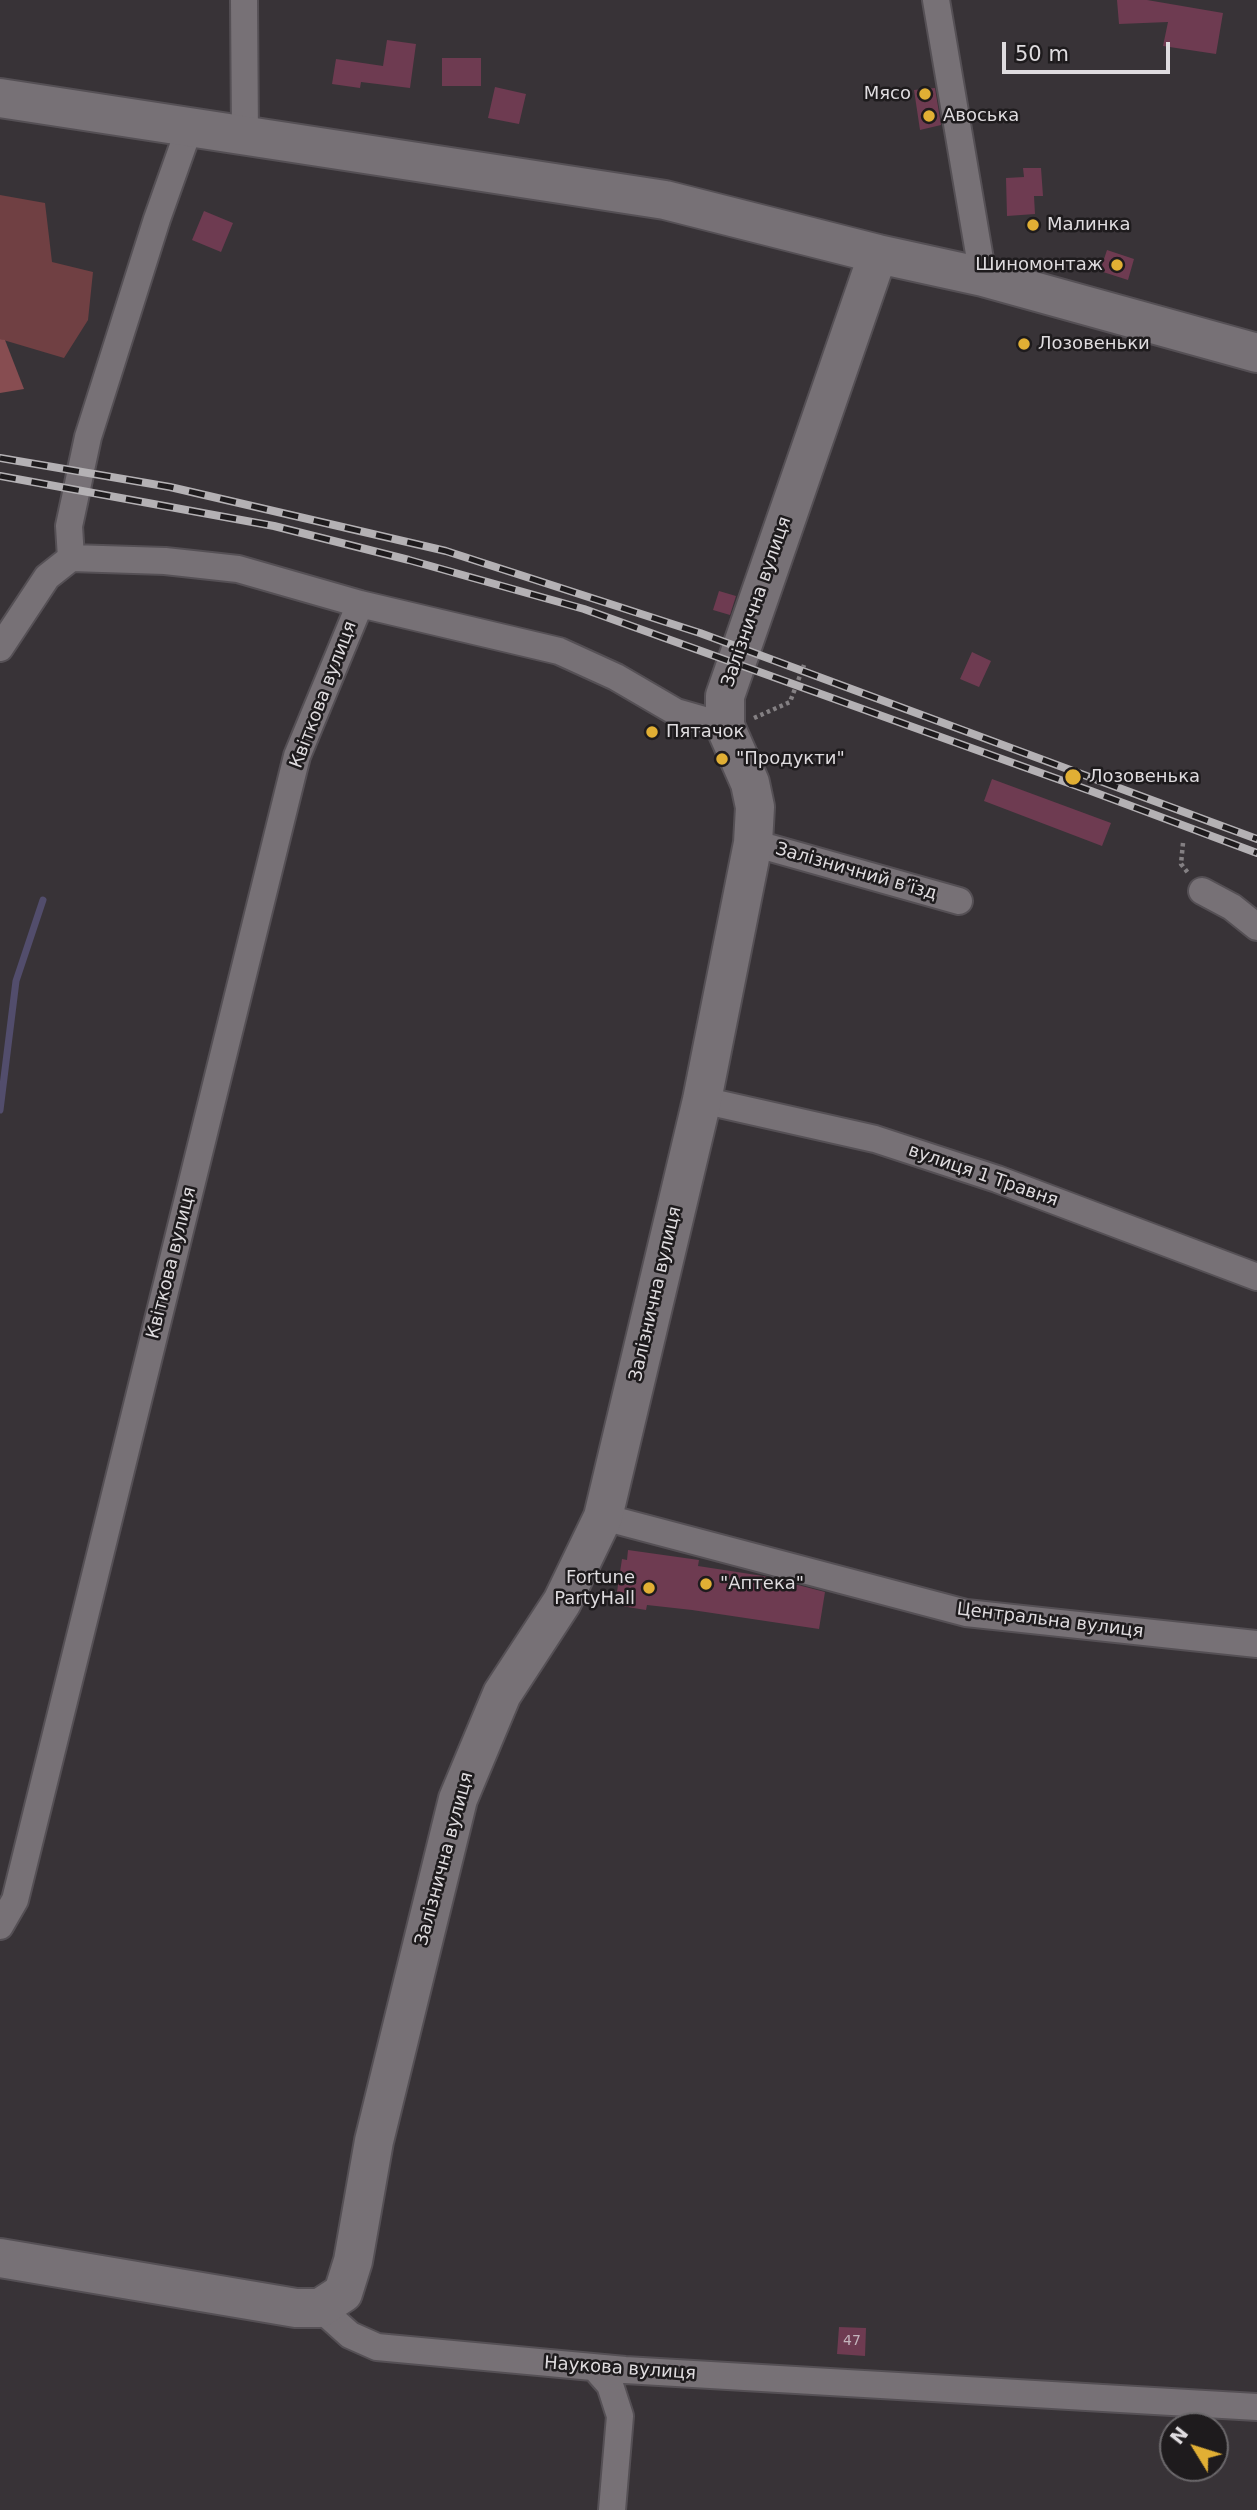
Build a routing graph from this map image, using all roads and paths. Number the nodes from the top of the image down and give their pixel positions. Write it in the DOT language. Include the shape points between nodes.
graph roads {
  1 [pos="244,0"];
  2 [pos="936,0"];
  3 [pos="0,98"];
  4 [pos="190,126"];
  5 [pos="245,136"];
  6 [pos="878,254"];
  7 [pos="983,277"];
  8 [pos="1257,353"];
  9 [pos="71,558"];
  10 [pos="360,604"];
  11 [pos="0,648"];
  12 [pos="804,665"];
  13 [pos="725,726"];
  14 [pos="753,843"];
  15 [pos="1183,843"];
  16 [pos="1202,891"];
  17 [pos="959,901"];
  18 [pos="1257,927"];
  19 [pos="702,1100"];
  20 [pos="1257,1277"];
  21 [pos="603,1517"];
  22 [pos="1257,1644"];
  23 [pos="0,1926"];
  24 [pos="0,2258"];
  25 [pos="320,2308"];
  26 [pos="596,2368"];
  27 [pos="1257,2407"];
  28 [pos="612,2510"];
  1 -- 5 [label="street"];
  2 -- 7 [label="street"];
  3 -- 4 [label="street"];
  4 -- 5 [label="street"];
  4 -- 9 [label="street" via="88,437 69,526"];
  5 -- 6 [label="street" via="665,200"];
  6 -- 7 [label="street"];
  6 -- 13 [label="street, Залізнична вулиця" via="725,696"];
  7 -- 8 [label="street"];
  9 -- 10 [label="street" via="237,569"];
  9 -- 11 [label="street" via="47,577"];
  10 -- 13 [label="street" via="559,651 676,712"];
  10 -- 23 [label="street, Квіткова вулиця" via="297,756 15,1900"];
  12 -- 13 [label="path" via="790,702 769,714"];
  13 -- 14 [label="street, Залізнична вулиця" via="750,783 755,807"];
  14 -- 17 [label="street, Залізничний в’їзд"];
  14 -- 19 [label="street, Залізнична вулиця"];
  15 -- 16 [label="path" via="1181,863"];
  16 -- 18 [label="street"];
  19 -- 20 [label="street, вулиця 1 Травня" via="875,1139 997,1179"];
  19 -- 21 [label="street, Залізнична вулиця"];
  21 -- 22 [label="street, Центральна вулиця" via="966,1613"];
  21 -- 25 [label="street, Залізнична вулиця" via="562,1602 502,1693 458,1800 374,2141 353,2261 343,2292"];
  24 -- 25 [label="street" via="296,2308"];
  25 -- 26 [label="street, Наукова вулиця" via="350,2335 377,2347"];
  26 -- 27 [label="street, Наукова вулиця"];
  26 -- 28 [label="street" via="610,2385 620,2416"];
}
